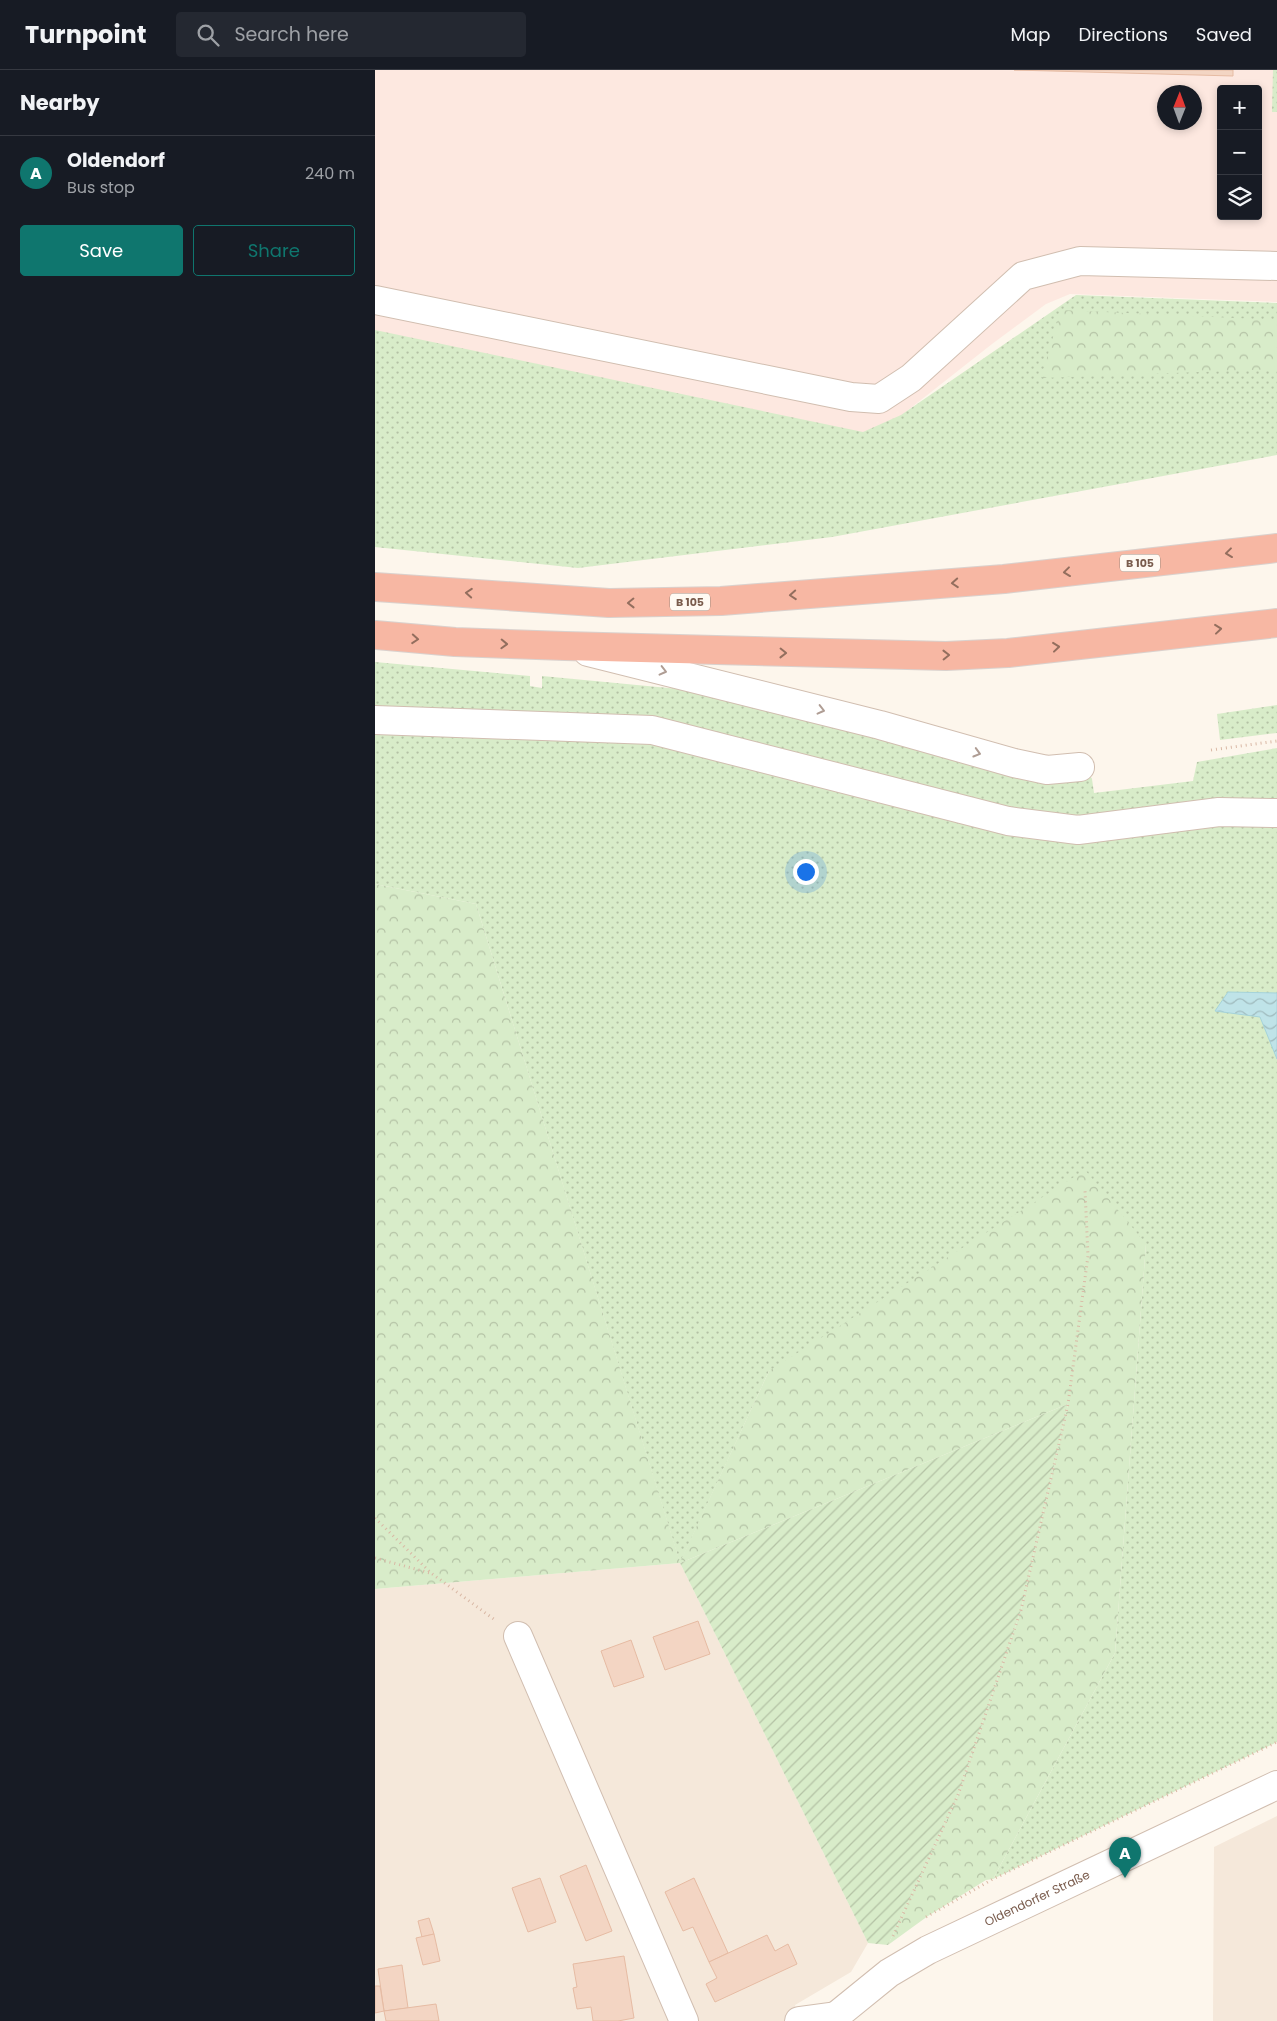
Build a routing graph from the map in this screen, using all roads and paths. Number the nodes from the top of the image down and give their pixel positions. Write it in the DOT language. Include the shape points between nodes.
graph roads {
  1 [pos="1277,266"];
  2 [pos="375,300"];
  3 [pos="1277,548"];
  4 [pos="375,588"];
  5 [pos="1277,623"];
  6 [pos="375,636"];
  7 [pos="565,646"];
  8 [pos="375,720"];
  9 [pos="1277,741"];
  10 [pos="1211,750"];
  11 [pos="1080,767"];
  12 [pos="1277,813"];
  13 [pos="1085,1190"];
  14 [pos="375,1518"];
  15 [pos="375,1558"];
  16 [pos="431,1573"];
  17 [pos="518,1636"];
  18 [pos="1277,1785"];
  19 [pos="993,1879"];
  20 [pos="997,1888"];
  21 [pos="889,1973"];
  22 [pos="834,2019"];
  23 [pos="684,2021"];
  24 [pos="799,2021"];
  1 -- 2 [label="street" via="1079,261 1023,276 911,378 879,399 851,397"];
  3 -- 4 [label="highway, B 105, one-way" via="1004,579 721,601 609,603"];
  7 -- 5 [label="highway, one-way" via="946,656 1008,653"];
  6 -- 7 [label="highway, one-way"];
  7 -- 11 [label="street, one-way" via="881,725 1014,763 1047,770"];
  8 -- 12 [label="street" via="652,730 1007,821 1078,830 1219,812"];
  9 -- 10 [label="path"];
  13 -- 21 [label="path" via="1088,1256 1068,1404 1021,1610 958,1794 888,1945"];
  14 -- 16 [label="path"];
  15 -- 16 [label="path"];
  16 -- 17 [label="path"];
  17 -- 23 [label="street"];
  18 -- 21 [label="street, Oldendorfer Straße" via="945,1941"];
  19 -- 20 [label="path"];
  21 -- 22 [label="street, Oldendorfer Straße"];
  22 -- 24 [label="street"];
}
